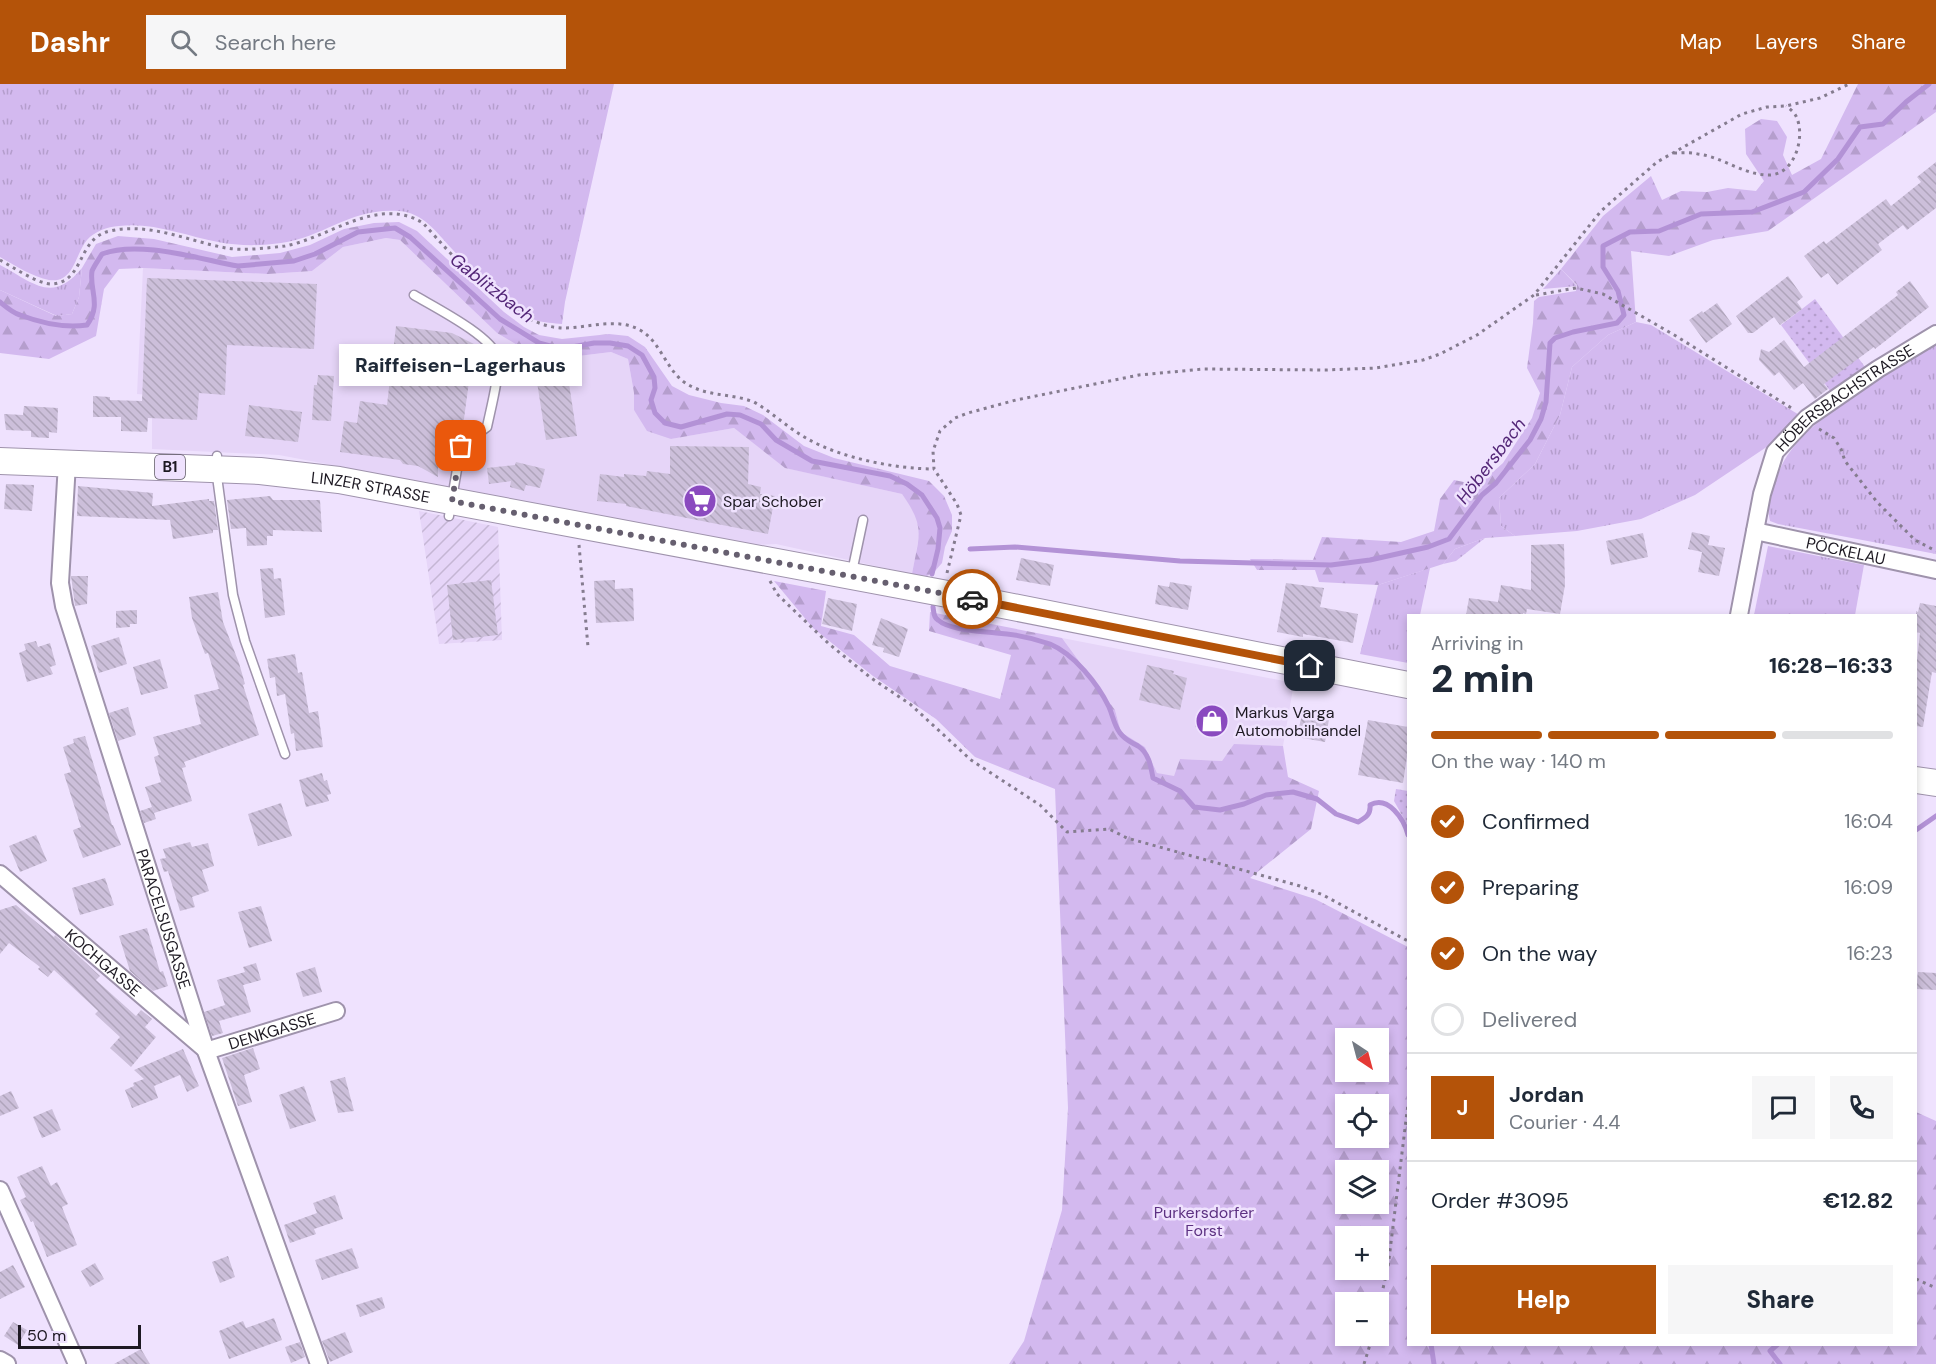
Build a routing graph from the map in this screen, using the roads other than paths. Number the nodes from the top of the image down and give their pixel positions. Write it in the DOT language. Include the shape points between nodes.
graph roads {
  1 [pos="414,295"];
  2 [pos="1936,334"];
  3 [pos="0,461"];
  4 [pos="67,463"];
  5 [pos="216,463"];
  6 [pos="450,508"];
  7 [pos="863,520"];
  8 [pos="1755,531"];
  9 [pos="1936,570"];
  10 [pos="851,577"];
  11 [pos="1739,614"];
  12 [pos="1407,685"];
  13 [pos="285,754"];
  14 [pos="1917,780"];
  15 [pos="1936,783"];
  16 [pos="0,874"];
  17 [pos="336,1011"];
  18 [pos="206,1051"];
  19 [pos="0,1190"];
  20 [pos="0,1360"];
  21 [pos="8,1364"];
  22 [pos="77,1364"];
  23 [pos="319,1364"];
  1 -- 6 [label="lane" via="494,347 498,360 487,427 461,446"];
  2 -- 8 [label="street, HÖBERSBACHSTRASSE" via="1808,418 1775,452"];
  3 -- 4 [label="main road, LINZER STRASSE / B1"];
  4 -- 5 [label="main road, LINZER STRASSE / B1"];
  4 -- 18 [label="street, PARACELSUSGASSE" via="60,582 64,606"];
  5 -- 6 [label="main road, LINZER STRASSE / B1" via="339,480"];
  5 -- 13 [label="lane" via="233,595"];
  6 -- 10 [label="main road, LINZER STRASSE / B1" via="578,524"];
  7 -- 10 [label="lane"];
  8 -- 9 [label="street, PÖCKELAU"];
  8 -- 11 [label="street, HÖBERSBACHSTRASSE"];
  10 -- 12 [label="main road, LINZER STRASSE / B1"];
  14 -- 15 [label="main road"];
  16 -- 18 [label="street, KOCHGASSE"];
  17 -- 18 [label="street, DENKGASSE"];
  18 -- 23 [label="street, PARACELSUSGASSE"];
  19 -- 22 [label="street"];
  20 -- 21 [label="street"];
}
